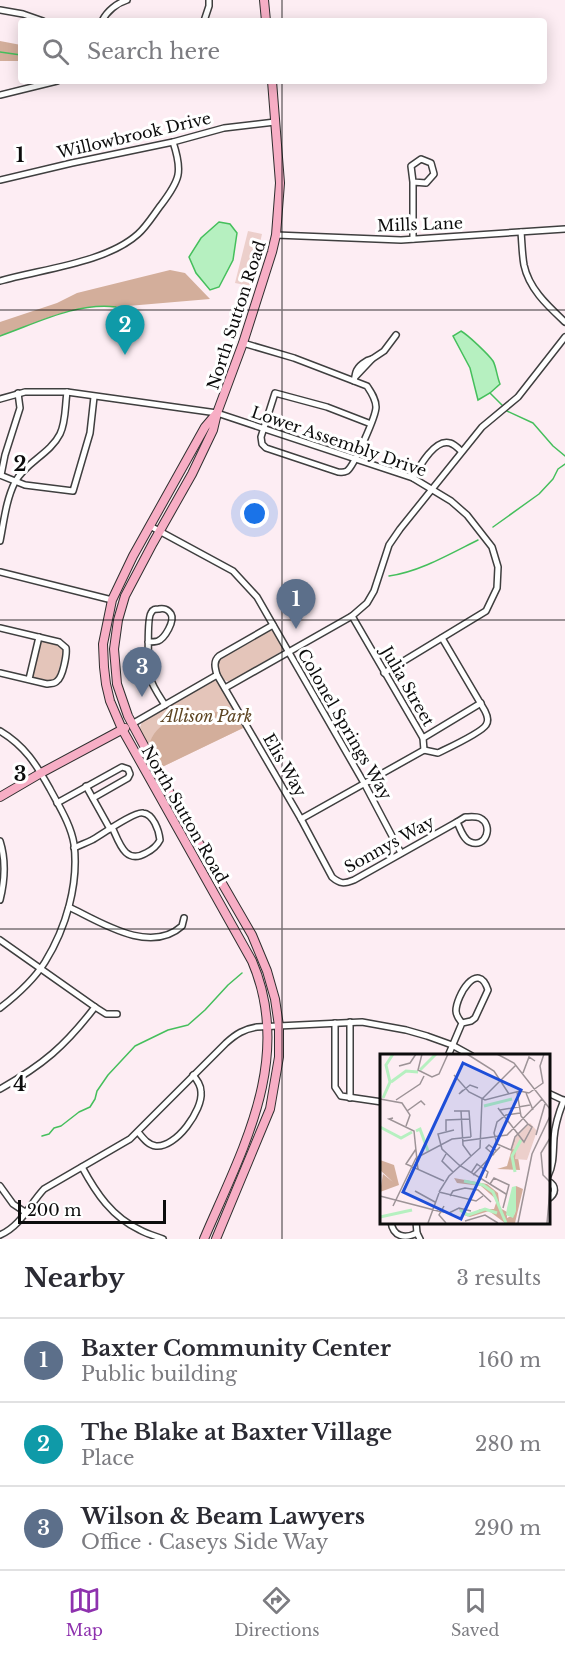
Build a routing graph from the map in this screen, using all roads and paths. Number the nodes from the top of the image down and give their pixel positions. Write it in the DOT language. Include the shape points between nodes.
graph roads {
  1 [pos="128,0"];
  2 [pos="208,0"];
  3 [pos="264,0"];
  4 [pos="119,1"];
  5 [pos="0,10"];
  6 [pos="34,18"];
  7 [pos="104,18"];
  8 [pos="205,18"];
  9 [pos="266,18"];
  10 [pos="45,84"];
  11 [pos="272,84"];
  12 [pos="0,95"];
  13 [pos="276,125"];
  14 [pos="173,142"];
  15 [pos="0,180"];
  16 [pos="413,182"];
  17 [pos="565,229"];
  18 [pos="521,232"];
  19 [pos="276,235"];
  20 [pos="413,239"];
  21 [pos="0,281"];
  22 [pos="565,322"];
  23 [pos="396,335"];
  24 [pos="565,337"];
  25 [pos="243,343"];
  26 [pos="355,378"];
  27 [pos="18,393"];
  28 [pos="67,393"];
  29 [pos="94,397"];
  30 [pos="0,399"];
  31 [pos="217,413"];
  32 [pos="371,424"];
  33 [pos="264,428"];
  34 [pos="461,451"];
  35 [pos="356,458"];
  36 [pos="0,475"];
  37 [pos="413,478"];
  38 [pos="16,481"];
  39 [pos="433,489"];
  40 [pos="150,526"];
  41 [pos="160,531"];
  42 [pos="0,541"];
  43 [pos="0,572"];
  44 [pos="112,600"];
  45 [pos="352,616"];
  46 [pos="273,625"];
  47 [pos="0,628"];
  48 [pos="39,638"];
  49 [pos="442,638"];
  50 [pos="148,642"];
  51 [pos="289,651"];
  52 [pos="0,673"];
  53 [pos="384,673"];
  54 [pos="218,675"];
  55 [pos="29,679"];
  56 [pos="225,688"];
  57 [pos="481,703"];
  58 [pos="165,705"];
  59 [pos="132,724"];
  60 [pos="122,729"];
  61 [pos="0,730"];
  62 [pos="423,738"];
  63 [pos="424,750"];
  64 [pos="41,773"];
  65 [pos="364,783"];
  66 [pos="86,786"];
  67 [pos="0,797"];
  68 [pos="93,798"];
  69 [pos="57,803"];
  70 [pos="301,819"];
  71 [pos="457,822"];
  72 [pos="111,828"];
  73 [pos="0,841"];
  74 [pos="74,848"];
  75 [pos="401,852"];
  76 [pos="335,879"];
  77 [pos="0,900"];
  78 [pos="69,907"];
  79 [pos="184,918"];
  80 [pos="0,940"];
  81 [pos="40,968"];
  82 [pos="95,1007"];
  83 [pos="0,1008"];
  84 [pos="117,1014"];
  85 [pos="350,1022"];
  86 [pos="335,1023"];
  87 [pos="462,1023"];
  88 [pos="268,1026"];
  89 [pos="279,1026"];
  90 [pos="452,1045"];
  91 [pos="449,1054"];
  92 [pos="468,1054"];
  93 [pos="193,1075"];
  94 [pos="0,1089"];
  95 [pos="550,1093"];
  96 [pos="350,1098"];
  97 [pos="564,1100"];
  98 [pos="380,1102"];
  99 [pos="138,1132"];
  100 [pos="82,1167"];
  101 [pos="550,1173"];
  102 [pos="550,1182"];
  103 [pos="0,1186"];
  104 [pos="550,1198"];
  105 [pos="25,1212"];
  106 [pos="392,1224"];
  107 [pos="0,1235"];
  108 [pos="419,1236"];
  109 [pos="163,1239"];
  110 [pos="204,1239"];
  111 [pos="216,1239"];
  1 -- 4 [label="street"];
  2 -- 8 [label="street"];
  3 -- 9 [label="main road"];
  4 -- 7 [label="street"];
  5 -- 6 [label="street"];
  10 -- 12 [label="street"];
  11 -- 13 [label="main road, North Sutton Road"];
  13 -- 14 [label="street, Willowbrook Drive" via="224,129"];
  13 -- 19 [label="main road, North Sutton Road" via="280,183"];
  14 -- 15 [label="street, Willowbrook Drive"];
  14 -- 21 [label="street" via="179,174 139,234 116,249 87,259"];
  16 -- 16 [label="street" via="426,183 434,174 431,163 421,159 411,166"];
  16 -- 20 [label="street"];
  17 -- 18 [label="street, Mills Lane"];
  18 -- 20 [label="street, Mills Lane"];
  18 -- 22 [label="street" via="524,267 532,286"];
  19 -- 20 [label="street, Mills Lane"];
  19 -- 25 [label="main road, North Sutton Road"];
  23 -- 26 [label="street"];
  24 -- 34 [label="street" via="518,397"];
  25 -- 26 [label="street"];
  25 -- 31 [label="main road, North Sutton Road"];
  26 -- 32 [label="street" via="373,396 376,407"];
  27 -- 28 [label="street, Lower Assembly Drive"];
  27 -- 30 [label="street, Lower Assembly Drive"];
  27 -- 36 [label="street" via="20,408"];
  28 -- 29 [label="street, Lower Assembly Drive"];
  28 -- 38 [label="street" via="60,435"];
  29 -- 31 [label="street, Lower Assembly Drive"];
  29 -- 38 [label="street" via="90,433 73,491"];
  31 -- 33 [label="street, Lower Assembly Drive"];
  31 -- 40 [label="main road, North Sutton Road" via="205,427"];
  31 -- 41 [label="main road, North Sutton Road" via="192,474"];
  32 -- 33 [label="street" via="277,393 273,395"];
  32 -- 35 [label="street"];
  33 -- 35 [label="street, Lower Assembly Drive"];
  33 -- 35 [label="street" via="261,440 266,448 338,472 347,470"];
  34 -- 37 [label="street" via="451,443 437,444"];
  34 -- 39 [label="street"];
  35 -- 37 [label="street, Lower Assembly Drive"];
  36 -- 38 [label="street"];
  37 -- 39 [label="street, Lower Assembly Drive"];
  38 -- 42 [label="street"];
  39 -- 45 [label="street" via="389,545 368,603"];
  39 -- 49 [label="street, Lower Assembly Drive" via="474,523 492,547 498,567 497,588 486,611"];
  40 -- 41 [label="street, Colonel Springs Way"];
  40 -- 44 [label="main road, North Sutton Road"];
  41 -- 46 [label="street, Colonel Springs Way" via="233,571 257,597"];
  41 -- 59 [label="main road, North Sutton Road" via="125,596 116,632 116,676"];
  43 -- 44 [label="street"];
  44 -- 60 [label="main road, North Sutton Road" via="103,644 104,667"];
  45 -- 51 [label="street"];
  45 -- 53 [label="street, Julia Street"];
  46 -- 51 [label="street, Colonel Springs Way"];
  46 -- 54 [label="street" via="217,658"];
  47 -- 48 [label="street"];
  48 -- 55 [label="street"];
  48 -- 55 [label="street" via="63,644 67,654 58,681 47,684"];
  49 -- 53 [label="street, Lower Assembly Drive"];
  49 -- 57 [label="street, Julia Street"];
  50 -- 50 [label="street" via="150,613 162,608 168,611 172,621 164,637"];
  50 -- 58 [label="street" via="150,677"];
  51 -- 56 [label="street"];
  51 -- 65 [label="street, Colonel Springs Way"];
  52 -- 55 [label="street"];
  53 -- 62 [label="street, Julia Street"];
  54 -- 56 [label="street, Elis Way"];
  54 -- 58 [label="street"];
  56 -- 70 [label="street, Elis Way"];
  57 -- 62 [label="street"];
  57 -- 63 [label="street, Julia Street" via="488,719 486,726 438,753"];
  58 -- 59 [label="street"];
  59 -- 60 [label="main road"];
  59 -- 89 [label="main road, North Sutton Road" via="255,942 271,984"];
  60 -- 64 [label="main road"];
  60 -- 88 [label="main road, North Sutton Road" via="252,961"];
  61 -- 64 [label="street" via="20,745"];
  62 -- 63 [label="street, Julia Street"];
  63 -- 65 [label="street"];
  64 -- 67 [label="main road"];
  64 -- 69 [label="street"];
  65 -- 70 [label="street"];
  65 -- 75 [label="street, Colonel Springs Way"];
  66 -- 68 [label="street"];
  66 -- 68 [label="street" via="122,767 130,772 127,780"];
  66 -- 69 [label="street"];
  68 -- 72 [label="street"];
  69 -- 74 [label="street"];
  70 -- 76 [label="street, Elis Way"];
  71 -- 71 [label="street, Sonnys Way" via="465,817 480,818 488,833 480,842 469,842"];
  71 -- 75 [label="street, Sonnys Way"];
  72 -- 72 [label="street" via="144,813 151,818 160,840 143,855 132,856 125,852"];
  72 -- 74 [label="street"];
  73 -- 77 [label="street" via="4,879"];
  74 -- 78 [label="street"];
  75 -- 76 [label="street, Sonnys Way" via="345,884"];
  78 -- 79 [label="street" via="119,932 140,937 175,931"];
  78 -- 81 [label="street"];
  80 -- 81 [label="street"];
  81 -- 82 [label="street"];
  81 -- 83 [label="street"];
  82 -- 84 [label="street" via="106,1014"];
  82 -- 94 [label="street" via="49,1057"];
  85 -- 86 [label="street"];
  85 -- 90 [label="street" via="406,1030"];
  85 -- 96 [label="street"];
  86 -- 89 [label="street"];
  86 -- 96 [label="street" via="335,1087 340,1096"];
  87 -- 87 [label="street" via="475,1018 488,990 479,978 465,985 456,1007"];
  87 -- 90 [label="street"];
  88 -- 89 [label="street"];
  88 -- 93 [label="street" via="236,1034"];
  88 -- 110 [label="main road, North Sutton Road" via="268,1061 257,1112"];
  89 -- 111 [label="main road, North Sutton Road" via="279,1057 270,1109"];
  90 -- 91 [label="street"];
  90 -- 92 [label="street"];
  93 -- 99 [label="street"];
  93 -- 99 [label="street" via="201,1096 183,1131 157,1146"];
  95 -- 97 [label="street"];
  96 -- 98 [label="street"];
  97 -- 101 [label="street"];
  99 -- 100 [label="street"];
  100 -- 105 [label="street" via="44,1189"];
  100 -- 109 [label="street" via="100,1198 118,1216"];
  102 -- 104 [label="street" via="555,1191"];
  103 -- 105 [label="street" via="13,1204"];
  105 -- 107 [label="street" via="11,1230"];
  106 -- 108 [label="street" via="398,1236"];
}
